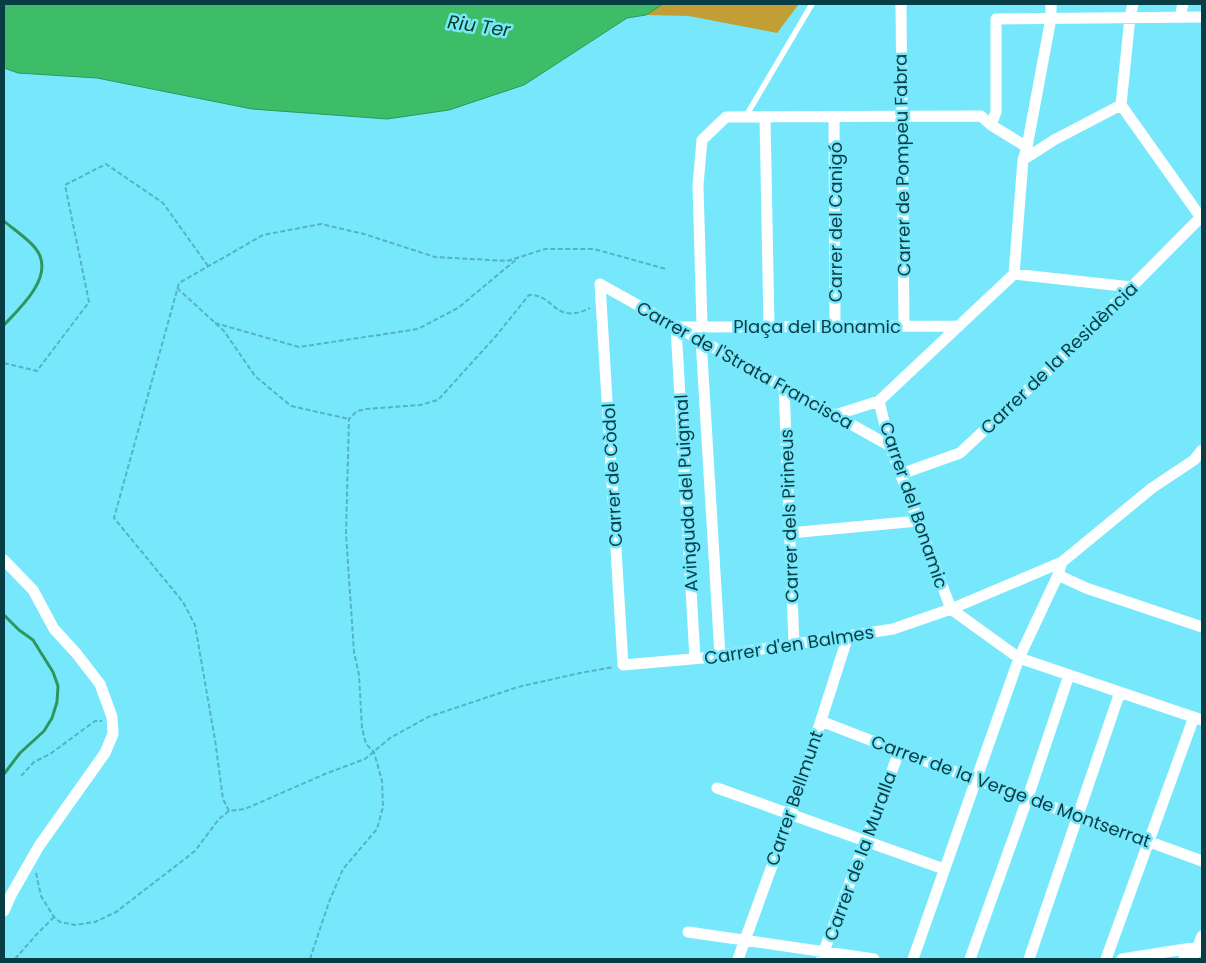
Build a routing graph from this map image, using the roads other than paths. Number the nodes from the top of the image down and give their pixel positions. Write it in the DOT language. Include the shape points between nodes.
graph roads {
  1 [pos="812,4"];
  2 [pos="901,4"];
  3 [pos="1051,4"];
  4 [pos="1133,4"];
  5 [pos="1183,4"];
  6 [pos="1130,17"];
  7 [pos="1180,17"];
  8 [pos="1202,17"];
  9 [pos="1051,18"];
  10 [pos="1121,105"];
  11 [pos="901,116"];
  12 [pos="746,117"];
  13 [pos="765,117"];
  14 [pos="834,117"];
  15 [pos="992,125"];
  16 [pos="1027,146"];
  17 [pos="1023,160"];
  18 [pos="1202,218"];
  19 [pos="1014,274"];
  20 [pos="600,284"];
  21 [pos="1131,287"];
  22 [pos="676,326"];
  23 [pos="702,326"];
  24 [pos="770,326"];
  25 [pos="835,326"];
  26 [pos="904,326"];
  27 [pos="958,326"];
  28 [pos="701,339"];
  29 [pos="784,386"];
  30 [pos="879,401"];
  31 [pos="835,415"];
  32 [pos="890,446"];
  33 [pos="1202,450"];
  34 [pos="901,474"];
  35 [pos="918,521"];
  36 [pos="790,532"];
  37 [pos="4,560"];
  38 [pos="1062,562"];
  39 [pos="1058,575"];
  40 [pos="951,609"];
  41 [pos="1202,627"];
  42 [pos="848,636"];
  43 [pos="794,645"];
  44 [pos="720,656"];
  45 [pos="1019,658"];
  46 [pos="695,659"];
  47 [pos="624,665"];
  48 [pos="1069,675"];
  49 [pos="1120,692"];
  50 [pos="1198,719"];
  51 [pos="821,721"];
  52 [pos="899,752"];
  53 [pos="976,778"];
  54 [pos="717,788"];
  55 [pos="1028,797"];
  56 [pos="790,814"];
  57 [pos="1078,815"];
  58 [pos="866,841"];
  59 [pos="1149,841"];
  60 [pos="1202,861"];
  61 [pos="944,869"];
  62 [pos="4,911"];
  63 [pos="688,932"];
  64 [pos="744,941"];
  65 [pos="1201,942"];
  66 [pos="823,956"];
  67 [pos="738,959"];
  68 [pos="874,959"];
  69 [pos="913,959"];
  70 [pos="970,959"];
  71 [pos="1029,959"];
  72 [pos="1106,959"];
  73 [pos="1122,959"];
  74 [pos="1186,959"];
  1 -- 12 [label="lane"];
  2 -- 11 [label="street, Carrer de Pompeu Fabra"];
  3 -- 9 [label="street"];
  4 -- 6 [label="street"];
  5 -- 7 [label="street"];
  6 -- 7 [label="street"];
  6 -- 9 [label="street"];
  6 -- 10 [label="street"];
  7 -- 8 [label="street"];
  9 -- 15 [label="street" via="996,19 996,112"];
  9 -- 16 [label="street"];
  10 -- 17 [label="street"];
  10 -- 18 [label="street"];
  11 -- 14 [label="street"];
  11 -- 15 [label="street" via="981,116"];
  11 -- 26 [label="street, Carrer de Pompeu Fabra"];
  12 -- 13 [label="street"];
  12 -- 23 [label="street" via="726,117 702,140 698,185"];
  13 -- 14 [label="street"];
  13 -- 24 [label="street"];
  14 -- 25 [label="street, Carrer del Canigó"];
  15 -- 16 [label="street"];
  16 -- 17 [label="street"];
  17 -- 19 [label="street"];
  18 -- 21 [label="street, Carrer de la Residència"];
  19 -- 21 [label="street"];
  19 -- 27 [label="street, Carrer del Bonamic"];
  20 -- 22 [label="street, Carrer de l'Strata Francisca"];
  20 -- 47 [label="street, Carrer de Còdol"];
  21 -- 34 [label="street, Carrer de la Residència" via="960,453"];
  22 -- 23 [label="street, Plaça del Bonamic"];
  22 -- 28 [label="street, Carrer de l'Strata Francisca"];
  22 -- 46 [label="street, Avinguda del Puigmal"];
  23 -- 24 [label="street, Plaça del Bonamic"];
  24 -- 25 [label="street, Plaça del Bonamic"];
  25 -- 26 [label="street, Plaça del Bonamic"];
  26 -- 27 [label="street, Plaça del Bonamic"];
  27 -- 30 [label="street, Carrer del Bonamic"];
  28 -- 29 [label="street, Carrer de l'Strata Francisca"];
  28 -- 44 [label="street, Avinguda del Puigmal"];
  29 -- 31 [label="street, Carrer de l'Strata Francisca"];
  29 -- 36 [label="street, Carrer dels Pirineus"];
  30 -- 31 [label="street, Carrer del Bonamic"];
  30 -- 32 [label="street, Carrer del Bonamic"];
  31 -- 32 [label="street, Carrer de l'Strata Francisca"];
  32 -- 34 [label="street, Carrer del Bonamic"];
  33 -- 38 [label="street, Carrer d'en Balmes" via="1194,460 1152,488"];
  34 -- 35 [label="street, Carrer del Bonamic"];
  35 -- 36 [label="street"];
  35 -- 40 [label="street, Carrer del Bonamic"];
  36 -- 43 [label="street, Carrer dels Pirineus"];
  37 -- 62 [label="street" via="33,590 54,629 100,684 113,734 105,752 39,846"];
  38 -- 39 [label="street"];
  38 -- 40 [label="street, Carrer d'en Balmes"];
  39 -- 41 [label="street" via="1086,588"];
  39 -- 45 [label="street"];
  40 -- 42 [label="street, Carrer d'en Balmes" via="893,629"];
  40 -- 45 [label="street"];
  42 -- 43 [label="street, Carrer d'en Balmes"];
  42 -- 51 [label="street, Carrer Bellmunt"];
  43 -- 44 [label="street, Carrer d'en Balmes"];
  44 -- 46 [label="street, Carrer d'en Balmes"];
  45 -- 48 [label="street"];
  45 -- 53 [label="street"];
  46 -- 47 [label="street, Carrer d'en Balmes"];
  48 -- 49 [label="street"];
  48 -- 55 [label="street"];
  49 -- 50 [label="street"];
  49 -- 57 [label="street"];
  50 -- 59 [label="street"];
  51 -- 52 [label="street, Carrer de la Verge de Montserrat"];
  51 -- 56 [label="street, Carrer Bellmunt"];
  52 -- 53 [label="street, Carrer de la Verge de Montserrat"];
  52 -- 58 [label="street, Carrer de la Muralla"];
  53 -- 55 [label="street, Carrer de la Verge de Montserrat"];
  53 -- 61 [label="street"];
  54 -- 56 [label="street"];
  55 -- 57 [label="street, Carrer de la Verge de Montserrat"];
  55 -- 70 [label="street"];
  56 -- 58 [label="street"];
  56 -- 64 [label="street, Carrer Bellmunt"];
  57 -- 59 [label="street, Carrer de la Verge de Montserrat"];
  57 -- 71 [label="street"];
  58 -- 61 [label="street"];
  58 -- 66 [label="street, Carrer de la Muralla"];
  59 -- 60 [label="street, Carrer de la Verge de Montserrat"];
  59 -- 72 [label="street"];
  61 -- 69 [label="street"];
  63 -- 64 [label="street"];
  64 -- 66 [label="street"];
  64 -- 67 [label="street, Carrer Bellmunt"];
  65 -- 73 [label="street"];
  65 -- 74 [label="street"];
  66 -- 68 [label="street"];
}
